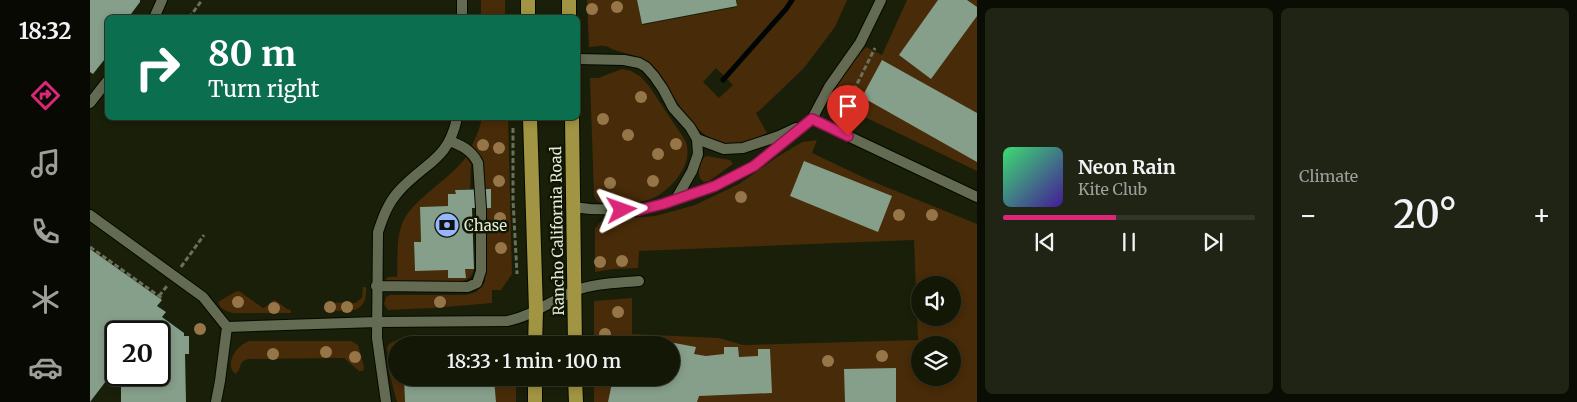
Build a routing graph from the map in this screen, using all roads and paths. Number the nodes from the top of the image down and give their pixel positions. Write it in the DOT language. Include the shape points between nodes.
graph roads {
  1 [pos="162,0"];
  2 [pos="202,0"];
  3 [pos="462,0"];
  4 [pos="528,0"];
  5 [pos="569,0"];
  6 [pos="881,0"];
  7 [pos="155,15"];
  8 [pos="191,15"];
  9 [pos="462,15"];
  10 [pos="528,15"];
  11 [pos="569,15"];
  12 [pos="876,48"];
  13 [pos="580,58"];
  14 [pos="105,84"];
  15 [pos="856,100"];
  16 [pos="90,103"];
  17 [pos="812,119"];
  18 [pos="457,120"];
  19 [pos="530,120"];
  20 [pos="572,120"];
  21 [pos="513,127"];
  22 [pos="697,139"];
  23 [pos="450,141"];
  24 [pos="977,197"];
  25 [pos="676,199"];
  26 [pos="573,207"];
  27 [pos="90,215"];
  28 [pos="90,247"];
  29 [pos="517,274"];
  30 [pos="639,281"];
  31 [pos="376,286"];
  32 [pos="573,292"];
  33 [pos="163,300"];
  34 [pos="536,311"];
  35 [pos="377,322"];
  36 [pos="226,327"];
  37 [pos="535,336"];
  38 [pos="575,336"];
  39 [pos="535,386"];
  40 [pos="575,386"];
  41 [pos="216,402"];
  42 [pos="386,402"];
  43 [pos="535,402"];
  44 [pos="576,402"];
  1 -- 7 [label="lane"];
  2 -- 8 [label="path"];
  3 -- 9 [label="lane"];
  4 -- 10 [label="main road"];
  5 -- 11 [label="main road"];
  6 -- 17 [label="lane" via="860,43 829,87"];
  12 -- 15 [label="path" via="850,98"];
  13 -- 22 [label="lane" via="624,60 646,67"];
  14 -- 16 [label="lane"];
  17 -- 22 [label="lane" via="779,136 743,148 724,150"];
  17 -- 24 [label="lane"];
  17 -- 25 [label="lane" via="754,166 715,186"];
  18 -- 23 [label="lane"];
  19 -- 34 [label="main road, Rancho California Road"];
  20 -- 26 [label="main road, Rancho California Road"];
  21 -- 29 [label="path"];
  22 -- 25 [label="lane" via="698,154"];
  23 -- 31 [label="lane" via="444,151 390,202 378,232"];
  23 -- 31 [label="lane" via="470,150 478,163 480,278 468,287"];
  25 -- 26 [label="lane" via="639,210"];
  26 -- 32 [label="main road, Rancho California Road"];
  27 -- 36 [label="lane" via="203,297"];
  28 -- 33 [label="path"];
  30 -- 32 [label="lane" via="590,286"];
  31 -- 35 [label="lane"];
  32 -- 34 [label="lane"];
  32 -- 38 [label="main road, Rancho California Road"];
  34 -- 35 [label="lane" via="507,321"];
  34 -- 37 [label="main road, Rancho California Road"];
  35 -- 36 [label="lane"];
  35 -- 42 [label="lane"];
  36 -- 41 [label="lane"];
  39 -- 43 [label="main road"];
  40 -- 44 [label="main road"];
}
